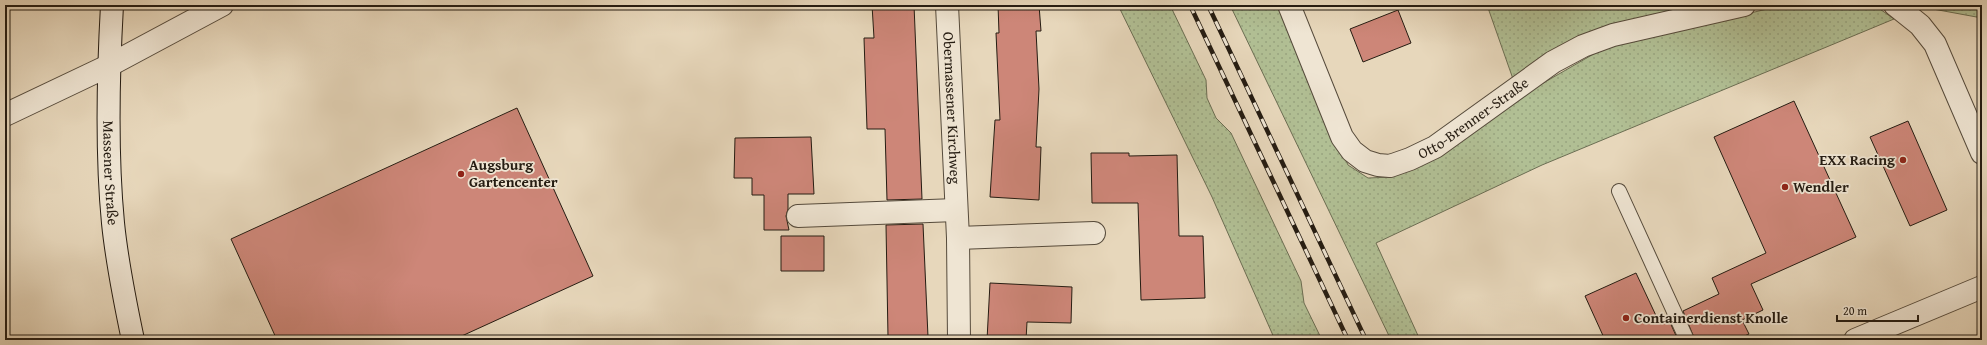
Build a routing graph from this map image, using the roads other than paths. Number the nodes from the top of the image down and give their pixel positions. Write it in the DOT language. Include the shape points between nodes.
graph roads {
  1 [pos="112,5"];
  2 [pos="222,5"];
  3 [pos="947,5"];
  4 [pos="1289,5"];
  5 [pos="1744,5"];
  6 [pos="1895,5"];
  7 [pos="108,66"];
  8 [pos="5,115"];
  9 [pos="1982,153"];
  10 [pos="1619,191"];
  11 [pos="956,210"];
  12 [pos="798,216"];
  13 [pos="1094,233"];
  14 [pos="958,238"];
  15 [pos="1982,287"];
  16 [pos="133,340"];
  17 [pos="958,340"];
  18 [pos="1687,340"];
  19 [pos="1855,340"];
  1 -- 7 [label="street, Massener Straße"];
  2 -- 7 [label="street"];
  3 -- 11 [label="street, Obermassener Kirchweg"];
  4 -- 5 [label="street, Otto-Brenner-Straße" via="1342,137 1352,151 1365,161 1390,166 1435,147 1553,62 1583,46 1613,35"];
  6 -- 9 [label="street" via="1920,25 1935,44"];
  7 -- 8 [label="street"];
  7 -- 16 [label="street, Massener Straße" via="113,224"];
  10 -- 18 [label="lane"];
  11 -- 12 [label="street"];
  11 -- 14 [label="street, Obermassener Kirchweg"];
  13 -- 14 [label="street"];
  14 -- 17 [label="street, Obermassener Kirchweg"];
  15 -- 19 [label="street"];
}
